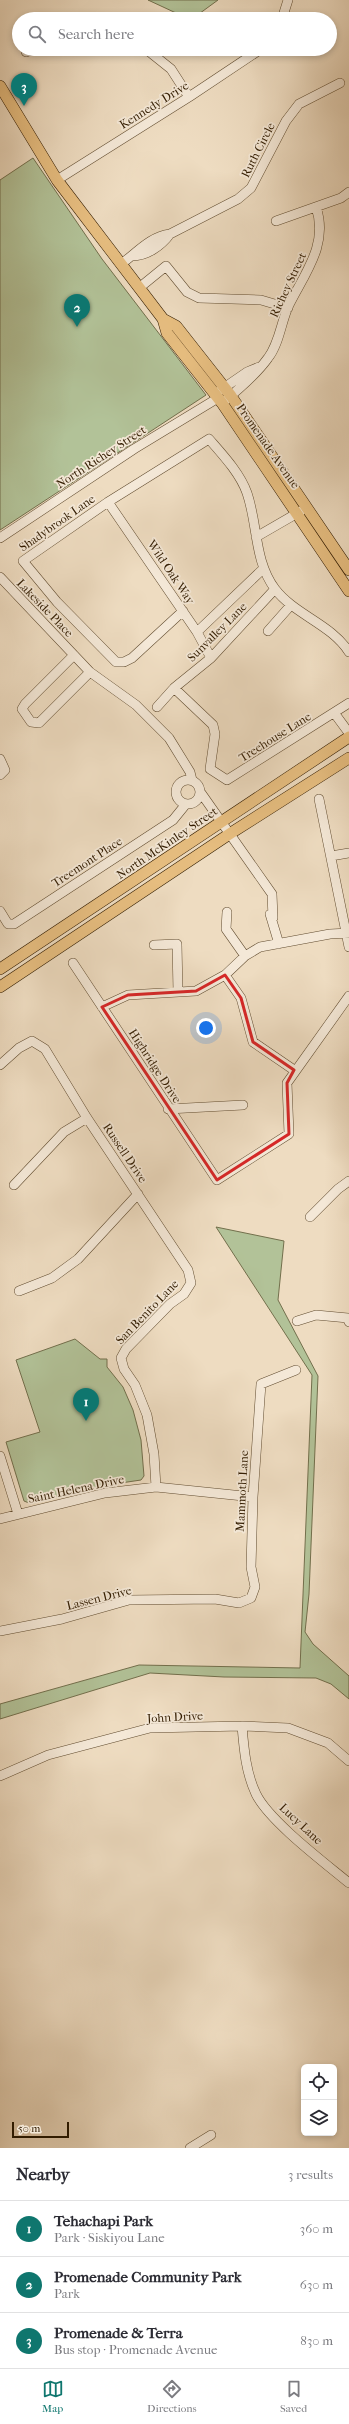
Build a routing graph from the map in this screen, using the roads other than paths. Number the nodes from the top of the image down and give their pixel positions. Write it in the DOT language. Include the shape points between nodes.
graph roads {
  1 [pos="288,0"];
  2 [pos="284,12"];
  3 [pos="155,56"];
  4 [pos="250,56"];
  5 [pos="340,83"];
  6 [pos="0,86"];
  7 [pos="189,97"];
  8 [pos="57,180"];
  9 [pos="349,192"];
  10 [pos="316,207"];
  11 [pos="276,222"];
  12 [pos="121,264"];
  13 [pos="139,288"];
  14 [pos="288,308"];
  15 [pos="222,396"];
  16 [pos="108,502"];
  17 [pos="303,510"];
  18 [pos="256,537"];
  19 [pos="0,538"];
  20 [pos="263,569"];
  21 [pos="349,570"];
  22 [pos="0,577"];
  23 [pos="275,589"];
  24 [pos="349,591"];
  25 [pos="291,604"];
  26 [pos="182,611"];
  27 [pos="268,631"];
  28 [pos="197,632"];
  29 [pos="349,652"];
  30 [pos="74,655"];
  31 [pos="211,658"];
  32 [pos="90,672"];
  33 [pos="174,688"];
  34 [pos="349,703"];
  35 [pos="157,707"];
  36 [pos="335,714"];
  37 [pos="349,734"];
  38 [pos="349,737"];
  39 [pos="349,758"];
  40 [pos="0,759"];
  41 [pos="0,775"];
  42 [pos="192,780"];
  43 [pos="201,793"];
  44 [pos="319,799"];
  45 [pos="186,804"];
  46 [pos="223,821"];
  47 [pos="231,833"];
  48 [pos="349,853"];
  49 [pos="331,856"];
  50 [pos="0,911"];
  51 [pos="226,912"];
  52 [pos="348,934"];
  53 [pos="279,944"];
  54 [pos="154,945"];
  55 [pos="349,947"];
  56 [pos="246,956"];
  57 [pos="73,963"];
  58 [pos="0,970"];
  59 [pos="225,975"];
  60 [pos="0,987"];
  61 [pos="178,992"];
  62 [pos="349,996"];
  63 [pos="102,1007"];
  64 [pos="0,1065"];
  65 [pos="294,1070"];
  66 [pos="243,1105"];
  67 [pos="168,1109"];
  68 [pos="87,1118"];
  69 [pos="349,1181"];
  70 [pos="14,1185"];
  71 [pos="138,1194"];
  72 [pos="310,1217"];
  73 [pos="190,1283"];
  74 [pos="18,1291"];
  75 [pos="297,1321"];
  76 [pos="349,1322"];
  77 [pos="296,1370"];
  78 [pos="0,1456"];
  79 [pos="156,1487"];
  80 [pos="253,1497"];
  81 [pos="18,1514"];
  82 [pos="0,1520"];
  83 [pos="251,1598"];
  84 [pos="0,1631"];
  85 [pos="242,1726"];
  86 [pos="349,1761"];
  87 [pos="0,1776"];
  88 [pos="349,1883"];
  89 [pos="211,2135"];
  90 [pos="190,2148"];
  1 -- 2 [label="street"];
  3 -- 7 [label="street" via="171,69"];
  4 -- 7 [label="street, Kennedy Drive"];
  5 -- 12 [label="street, Ruth Circle" via="298,104 286,121 251,188 238,199 170,234 159,236"];
  6 -- 8 [label="main road, Promenade Avenue"];
  7 -- 8 [label="street, Kennedy Drive"];
  8 -- 12 [label="main road, Promenade Avenue"];
  9 -- 10 [label="street" via="341,198"];
  10 -- 11 [label="street"];
  10 -- 14 [label="street, Richey Street" via="320,218 321,235 314,259"];
  12 -- 13 [label="main road, Promenade Avenue"];
  13 -- 14 [label="street" via="166,266 187,292 199,298 261,300"];
  13 -- 15 [label="main road, Promenade Avenue" via="163,319 176,326"];
  14 -- 15 [label="street, Richey Street" via="268,358"];
  15 -- 17 [label="main road, Promenade Avenue"];
  15 -- 19 [label="street, North Richey Street" via="134,449"];
  16 -- 18 [label="street, Shadybrook Lane" via="209,438 247,493"];
  16 -- 26 [label="street, Wild Oak Way"];
  16 -- 26 [label="street, Shadybrook Lane" via="23,561 57,602 116,662 132,658"];
  17 -- 18 [label="street"];
  17 -- 21 [label="main road, Promenade Avenue"];
  17 -- 24 [label="main road, Promenade Avenue"];
  18 -- 20 [label="street"];
  20 -- 23 [label="street"];
  20 -- 28 [label="street"];
  22 -- 30 [label="street, Lakeside Place"];
  23 -- 25 [label="street"];
  23 -- 31 [label="street, Sunvalley Lane"];
  25 -- 27 [label="street"];
  25 -- 29 [label="street" via="321,624"];
  26 -- 28 [label="street, Wild Oak Way"];
  28 -- 31 [label="street, Wild Oak Way"];
  30 -- 32 [label="street, Lakeside Place"];
  30 -- 32 [label="street, Lakeside Place" via="25,704 22,709 26,717 31,722 39,723"];
  31 -- 33 [label="street, Sunvalley Lane"];
  32 -- 42 [label="street, Lakeside Place" via="136,705 169,738 190,772"];
  33 -- 35 [label="street, Sunvalley Lane"];
  33 -- 36 [label="street, Treehouse Lane" via="213,725 215,734 210,769 227,780"];
  34 -- 36 [label="street, Treehouse Lane"];
  36 -- 37 [label="street"];
  38 -- 46 [label="main road, North McKinley Street"];
  39 -- 47 [label="main road"];
  40 -- 41 [label="street" via="5,770"];
  42 -- 43 [label="street, Lakeside Place" via="198,785"];
  42 -- 45 [label="street" via="184,780 176,788 178,800"];
  43 -- 45 [label="street" via="197,801"];
  43 -- 46 [label="street, Lakeside Place"];
  44 -- 49 [label="street"];
  45 -- 50 [label="street, Treemont Place" via="173,820 14,924 8,924"];
  46 -- 47 [label="street, Lakeside Place"];
  46 -- 58 [label="main road, North McKinley Street"];
  47 -- 53 [label="street, Lakeside Place" via="272,894 273,918"];
  47 -- 60 [label="main road"];
  48 -- 49 [label="street"];
  49 -- 52 [label="street"];
  51 -- 56 [label="street" via="226,929"];
  52 -- 53 [label="street" via="330,934"];
  52 -- 55 [label="street"];
  53 -- 56 [label="street" via="260,947"];
  54 -- 61 [label="street" via="177,944"];
  56 -- 59 [label="street"];
  57 -- 63 [label="street, Highridge Drive"];
  59 -- 61 [label="street" via="196,991"];
  59 -- 65 [label="street" via="241,998 253,1042"];
  61 -- 63 [label="street" via="128,995"];
  62 -- 65 [label="street"];
  63 -- 67 [label="street, Highridge Drive"];
  64 -- 68 [label="street, Russell Drive" via="19,1048 32,1042 45,1049"];
  65 -- 67 [label="street, Highridge Drive" via="287,1083 289,1134 217,1180"];
  66 -- 67 [label="street"];
  68 -- 70 [label="street" via="64,1132"];
  68 -- 71 [label="street, Russell Drive"];
  69 -- 72 [label="street"];
  71 -- 73 [label="street, Russell Drive" via="188,1270"];
  71 -- 74 [label="street" via="78,1259 52,1278"];
  73 -- 79 [label="street, San Benito Lane" via="184,1294 170,1304 126,1349 121,1358 147,1415 154,1454"];
  75 -- 76 [label="street" via="316,1315 348,1318"];
  77 -- 80 [label="street, Mammoth Lane" via="261,1384"];
  78 -- 81 [label="street"];
  79 -- 80 [label="street, Saint Helena Drive"];
  79 -- 81 [label="street, Saint Helena Drive" via="105,1493"];
  80 -- 83 [label="street, Mammoth Lane" via="251,1567 255,1588"];
  81 -- 82 [label="street, Saint Helena Drive"];
  83 -- 84 [label="street, Lassen Drive" via="239,1603 214,1598 129,1600 62,1619"];
  85 -- 86 [label="street, John Drive" via="288,1728 328,1743"];
  85 -- 87 [label="street, John Drive" via="150,1728 48,1755"];
  85 -- 88 [label="street, Lucy Lane" via="245,1763 257,1795 273,1817"];
  89 -- 90 [label="street"];
}
